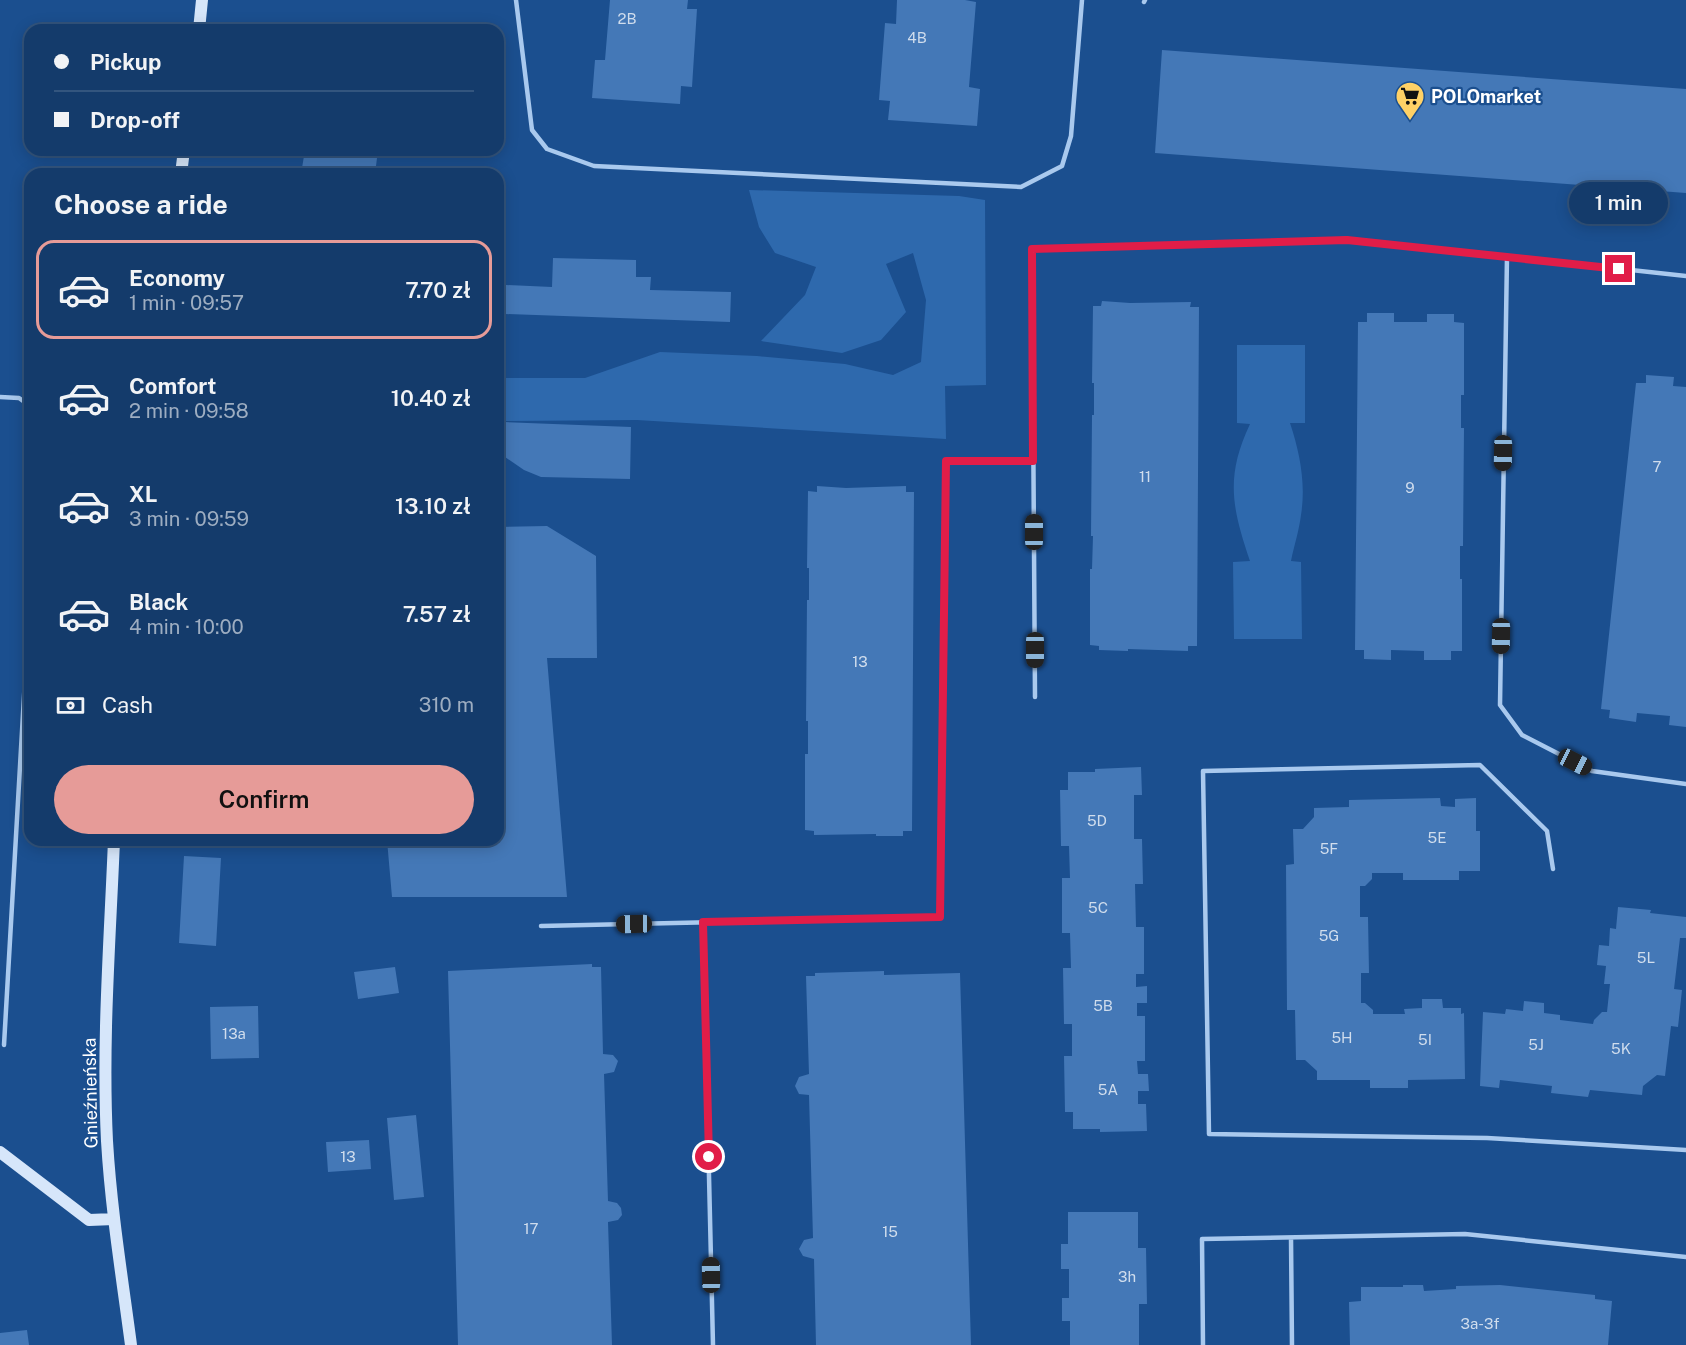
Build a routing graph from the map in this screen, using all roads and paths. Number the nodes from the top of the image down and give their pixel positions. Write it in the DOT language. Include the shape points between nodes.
graph roads {
  1 [pos="202,0"];
  2 [pos="516,0"];
  3 [pos="1082,0"];
  4 [pos="200,24"];
  5 [pos="1507,256"];
  6 [pos="1686,276"];
  7 [pos="0,397"];
  8 [pos="24,402"];
  9 [pos="1033,461"];
  10 [pos="24,697"];
  11 [pos="1035,697"];
  12 [pos="1686,784"];
  13 [pos="114,846"];
  14 [pos="1553,869"];
  15 [pos="703,922"];
  16 [pos="541,926"];
  17 [pos="4,1045"];
  18 [pos="1686,1150"];
  19 [pos="0,1152"];
  20 [pos="114,1219"];
  21 [pos="1291,1238"];
  22 [pos="1686,1257"];
  23 [pos="130,1345"];
  24 [pos="713,1345"];
  25 [pos="1203,1345"];
  26 [pos="1292,1345"];
  1 -- 4 [label="street"];
  2 -- 3 [label="lane" via="532,130 546,149 594,166 1021,187 1062,166 1071,136"];
  5 -- 6 [label="lane"];
  5 -- 9 [label="lane" via="1347,240 1032,249"];
  5 -- 12 [label="lane" via="1500,705 1522,735 1592,771"];
  7 -- 8 [label="lane"];
  9 -- 11 [label="lane"];
  9 -- 15 [label="lane" via="946,461 940,917"];
  10 -- 17 [label="lane"];
  13 -- 20 [label="street, Gnieźnieńska" via="106,1040 107,1140"];
  14 -- 18 [label="lane" via="1547,831 1480,765 1203,771 1209,1134 1487,1138"];
  15 -- 16 [label="lane"];
  15 -- 24 [label="lane"];
  19 -- 20 [label="street" via="89,1220"];
  20 -- 23 [label="street, Gnieźnieńska"];
  21 -- 22 [label="lane" via="1465,1234"];
  21 -- 25 [label="lane" via="1202,1239"];
  21 -- 26 [label="lane"];
}
